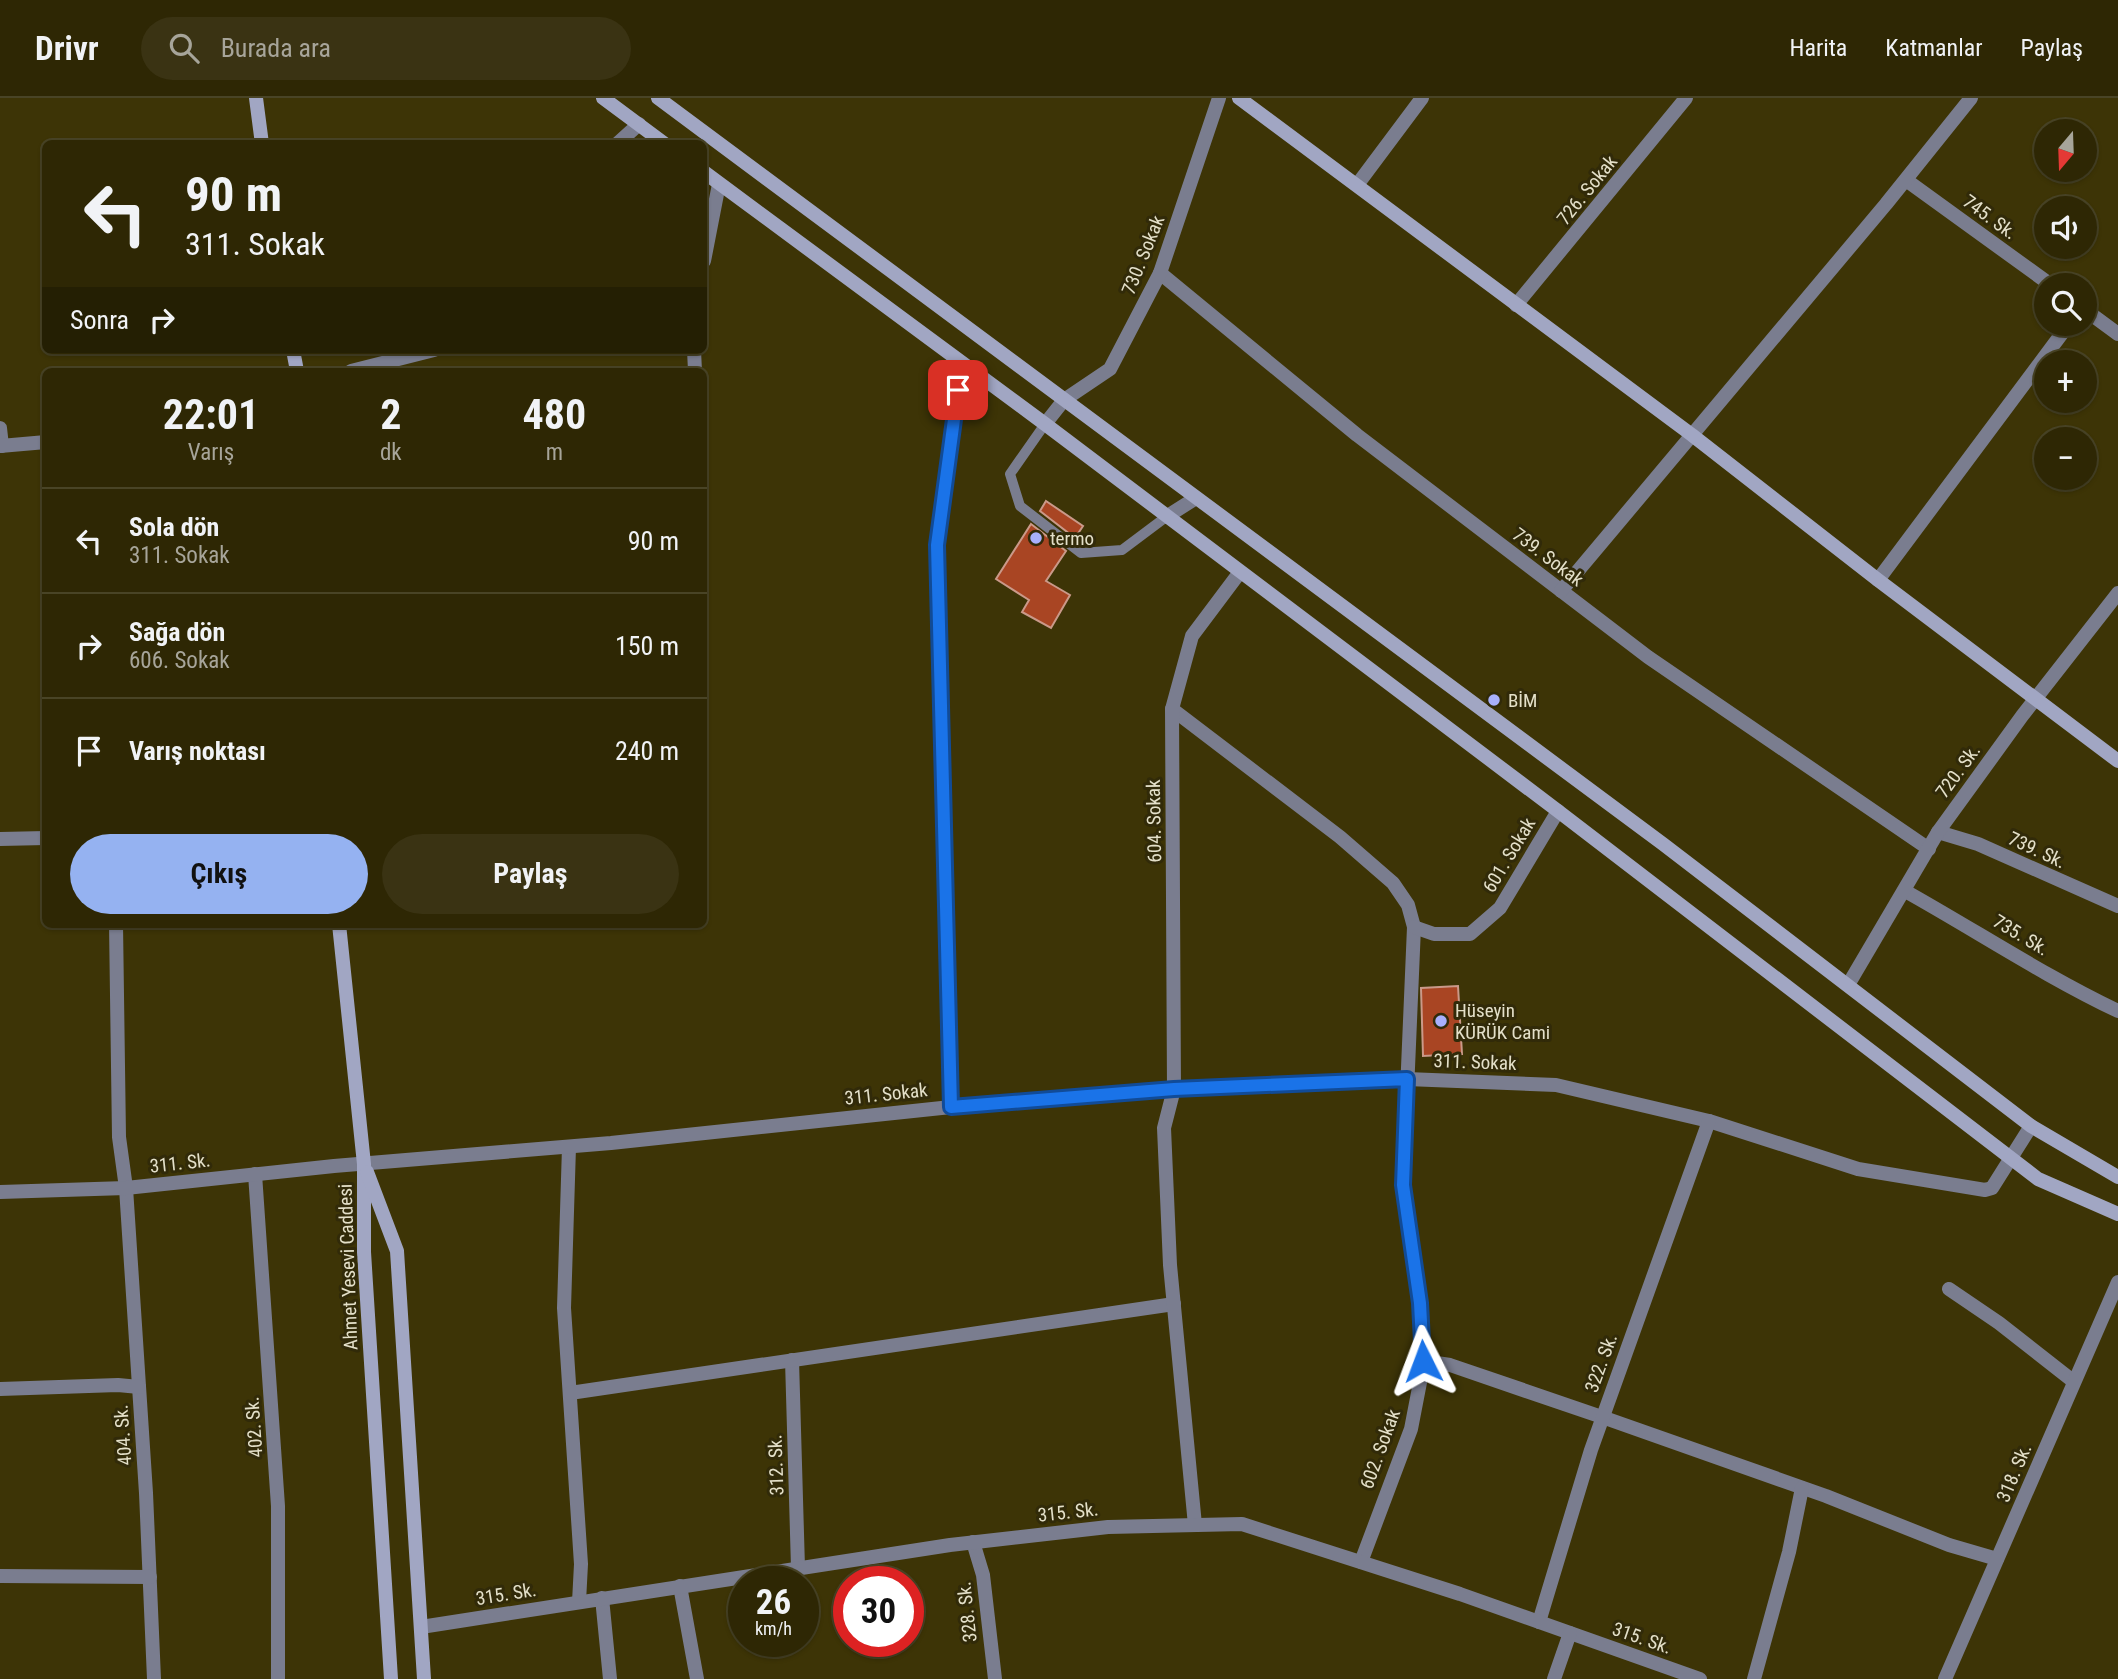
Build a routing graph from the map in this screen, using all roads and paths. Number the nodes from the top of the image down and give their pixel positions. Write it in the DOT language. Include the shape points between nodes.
graph roads {
  1 [pos="256,98"];
  2 [pos="603,98"];
  3 [pos="658,98"];
  4 [pos="1219,98"];
  5 [pos="1239,98"];
  6 [pos="1422,98"];
  7 [pos="1686,98"];
  8 [pos="1971,98"];
  9 [pos="639,124"];
  10 [pos="261,140"];
  11 [pos="621,140"];
  12 [pos="660,140"];
  13 [pos="707,174"];
  14 [pos="1906,180"];
  15 [pos="719,184"];
  16 [pos="1357,185"];
  17 [pos="707,246"];
  18 [pos="1160,273"];
  19 [pos="2034,273"];
  20 [pos="1516,305"];
  21 [pos="2097,319"];
  22 [pos="2118,334"];
  23 [pos="2060,336"];
  24 [pos="418,354"];
  25 [pos="961,364"];
  26 [pos="363,368"];
  27 [pos="1064,400"];
  28 [pos="1045,424"];
  29 [pos="0,428"];
  30 [pos="1692,435"];
  31 [pos="42,442"];
  32 [pos="1,446"];
  33 [pos="1196,498"];
  34 [pos="1166,517"];
  35 [pos="1240,572"];
  36 [pos="1878,580"];
  37 [pos="1561,591"];
  38 [pos="2118,593"];
  39 [pos="2036,698"];
  40 [pos="1171,709"];
  41 [pos="2118,761"];
  42 [pos="1558,811"];
  43 [pos="1938,832"];
  44 [pos="42,838"];
  45 [pos="0,839"];
  46 [pos="1929,849"];
  47 [pos="1905,891"];
  48 [pos="2118,906"];
  49 [pos="1414,927"];
  50 [pos="116,928"];
  51 [pos="339,928"];
  52 [pos="1848,985"];
  53 [pos="2118,1011"];
  54 [pos="1407,1079"];
  55 [pos="1174,1089"];
  56 [pos="951,1107"];
  57 [pos="1709,1121"];
  58 [pos="2031,1126"];
  59 [pos="569,1147"];
  60 [pos="2010,1157"];
  61 [pos="364,1164"];
  62 [pos="255,1174"];
  63 [pos="2118,1177"];
  64 [pos="126,1188"];
  65 [pos="0,1192"];
  66 [pos="2118,1214"];
  67 [pos="2118,1282"];
  68 [pos="1949,1289"];
  69 [pos="1174,1304"];
  70 [pos="792,1360"];
  71 [pos="1423,1361"];
  72 [pos="2073,1381"];
  73 [pos="139,1387"];
  74 [pos="0,1389"];
  75 [pos="570,1393"];
  76 [pos="1602,1417"];
  77 [pos="1802,1488"];
  78 [pos="1195,1525"];
  79 [pos="973,1542"];
  80 [pos="1997,1559"];
  81 [pos="1361,1562"];
  82 [pos="798,1566"];
  83 [pos="811,1566"];
  84 [pos="0,1576"];
  85 [pos="149,1577"];
  86 [pos="728,1579"];
  87 [pos="680,1586"];
  88 [pos="602,1598"];
  89 [pos="579,1602"];
  90 [pos="1539,1622"];
  91 [pos="421,1628"];
  92 [pos="1570,1633"];
  93 [pos="154,1679"];
  94 [pos="278,1679"];
  95 [pos="391,1679"];
  96 [pos="424,1679"];
  97 [pos="610,1679"];
  98 [pos="697,1679"];
  99 [pos="995,1679"];
  100 [pos="1554,1679"];
  101 [pos="1700,1679"];
  102 [pos="1754,1679"];
  103 [pos="1945,1679"];
  1 -- 10 [label="main road"];
  2 -- 9 [label="main road"];
  3 -- 27 [label="main road"];
  4 -- 18 [label="street, 730. Sokak"];
  5 -- 16 [label="main road"];
  6 -- 16 [label="street"];
  7 -- 20 [label="street, 726. Sokak"];
  8 -- 14 [label="street"];
  9 -- 11 [label="street"];
  9 -- 12 [label="main road"];
  13 -- 15 [label="main road"];
  14 -- 19 [label="street, 745. Sk."];
  14 -- 30 [label="street"];
  15 -- 17 [label="street"];
  15 -- 25 [label="main road"];
  16 -- 20 [label="main road"];
  18 -- 27 [label="street, 730. Sokak" via="1110,369"];
  18 -- 37 [label="street, 739. Sokak" via="1357,435"];
  20 -- 30 [label="main road"];
  21 -- 22 [label="street"];
  23 -- 36 [label="street"];
  24 -- 26 [label="street"];
  25 -- 28 [label="main road"];
  25 -- 56 [label="street" via="937,545"];
  27 -- 28 [label="street, 730. Sokak"];
  27 -- 33 [label="main road"];
  28 -- 34 [label="main road"];
  28 -- 34 [label="lane" via="1010,474 1020,506 1081,553 1122,550"];
  29 -- 32 [label="street"];
  30 -- 36 [label="main road"];
  30 -- 37 [label="street"];
  31 -- 32 [label="street"];
  33 -- 34 [label="street"];
  33 -- 52 [label="main road"];
  34 -- 35 [label="main road"];
  35 -- 40 [label="street, 604. Sokak" via="1192,636"];
  35 -- 42 [label="main road"];
  36 -- 39 [label="main road"];
  37 -- 46 [label="street, 739. Sokak" via="1648,657"];
  38 -- 39 [label="street, 720. Sk."];
  39 -- 41 [label="main road"];
  39 -- 43 [label="street, 720. Sk."];
  40 -- 49 [label="street" via="1340,837 1393,883 1408,905"];
  40 -- 55 [label="street, 604. Sokak"];
  42 -- 49 [label="street, 601. Sokak" via="1500,908 1471,934 1434,934"];
  42 -- 60 [label="main road"];
  43 -- 46 [label="street, 720. Sk."];
  43 -- 48 [label="street, 739. Sk." via="1978,844"];
  44 -- 45 [label="street"];
  46 -- 47 [label="street, 720. Sk."];
  47 -- 52 [label="street, 720. Sk."];
  47 -- 53 [label="street, 735. Sk."];
  49 -- 54 [label="street, 602. Sokak"];
  50 -- 64 [label="street, 404. Sk." via="120,1137"];
  51 -- 61 [label="main road"];
  52 -- 58 [label="main road"];
  54 -- 55 [label="street, 311. Sokak"];
  54 -- 57 [label="street, 311. Sokak" via="1556,1085"];
  54 -- 71 [label="street, 602. Sokak" via="1403,1185 1420,1303"];
  55 -- 56 [label="street, 311. Sokak"];
  55 -- 69 [label="street, 604. Sokak" via="1164,1128"];
  56 -- 59 [label="street, 311. Sokak"];
  57 -- 60 [label="street, 311. Sokak" via="1858,1169 1985,1190 1992,1188"];
  57 -- 76 [label="street, 322. Sk."];
  58 -- 60 [label="street"];
  58 -- 63 [label="main road"];
  59 -- 61 [label="street, 311. Sokak"];
  59 -- 75 [label="street" via="564,1308"];
  60 -- 66 [label="main road" via="2038,1179"];
  61 -- 62 [label="street, 311. Sk."];
  61 -- 91 [label="main road, Ahmet Yesevi Caddesi" via="397,1251"];
  61 -- 95 [label="main road, Ahmet Yesevi Caddesi" via="364,1252"];
  62 -- 64 [label="street, 311. Sk."];
  62 -- 94 [label="street, 402. Sk." via="278,1506"];
  64 -- 65 [label="street, 311. Sk."];
  64 -- 73 [label="street, 404. Sk."];
  67 -- 72 [label="street, 318. Sk."];
  68 -- 72 [label="street"];
  69 -- 70 [label="street"];
  69 -- 78 [label="street, 604. Sokak"];
  70 -- 75 [label="street"];
  70 -- 82 [label="street, 312. Sk."];
  71 -- 76 [label="street" via="1450,1365"];
  71 -- 81 [label="street, 602. Sokak" via="1411,1429"];
  72 -- 80 [label="street, 318. Sk."];
  73 -- 74 [label="street"];
  73 -- 85 [label="street, 404. Sk."];
  75 -- 89 [label="street" via="581,1564"];
  76 -- 77 [label="street"];
  76 -- 90 [label="street, 322. Sk."];
  77 -- 80 [label="street"];
  77 -- 102 [label="street"];
  78 -- 79 [label="street, 315. Sk." via="1108,1527"];
  78 -- 81 [label="street, 315. Sk." via="1242,1524"];
  79 -- 83 [label="street, 315. Sk."];
  79 -- 99 [label="street, 328. Sk." via="983,1576"];
  80 -- 103 [label="street, 318. Sk."];
  81 -- 90 [label="street, 315. Sk."];
  84 -- 85 [label="street"];
  85 -- 93 [label="street, 404. Sk."];
  86 -- 87 [label="street, 315. Sk."];
  87 -- 88 [label="street, 315. Sk."];
  87 -- 98 [label="street"];
  88 -- 89 [label="street, 315. Sk."];
  88 -- 97 [label="street"];
  89 -- 91 [label="street, 315. Sk."];
  90 -- 92 [label="street, 315. Sk."];
  91 -- 96 [label="main road, Ahmet Yesevi Caddesi"];
  92 -- 100 [label="street"];
  92 -- 101 [label="street, 315. Sk."];
}
